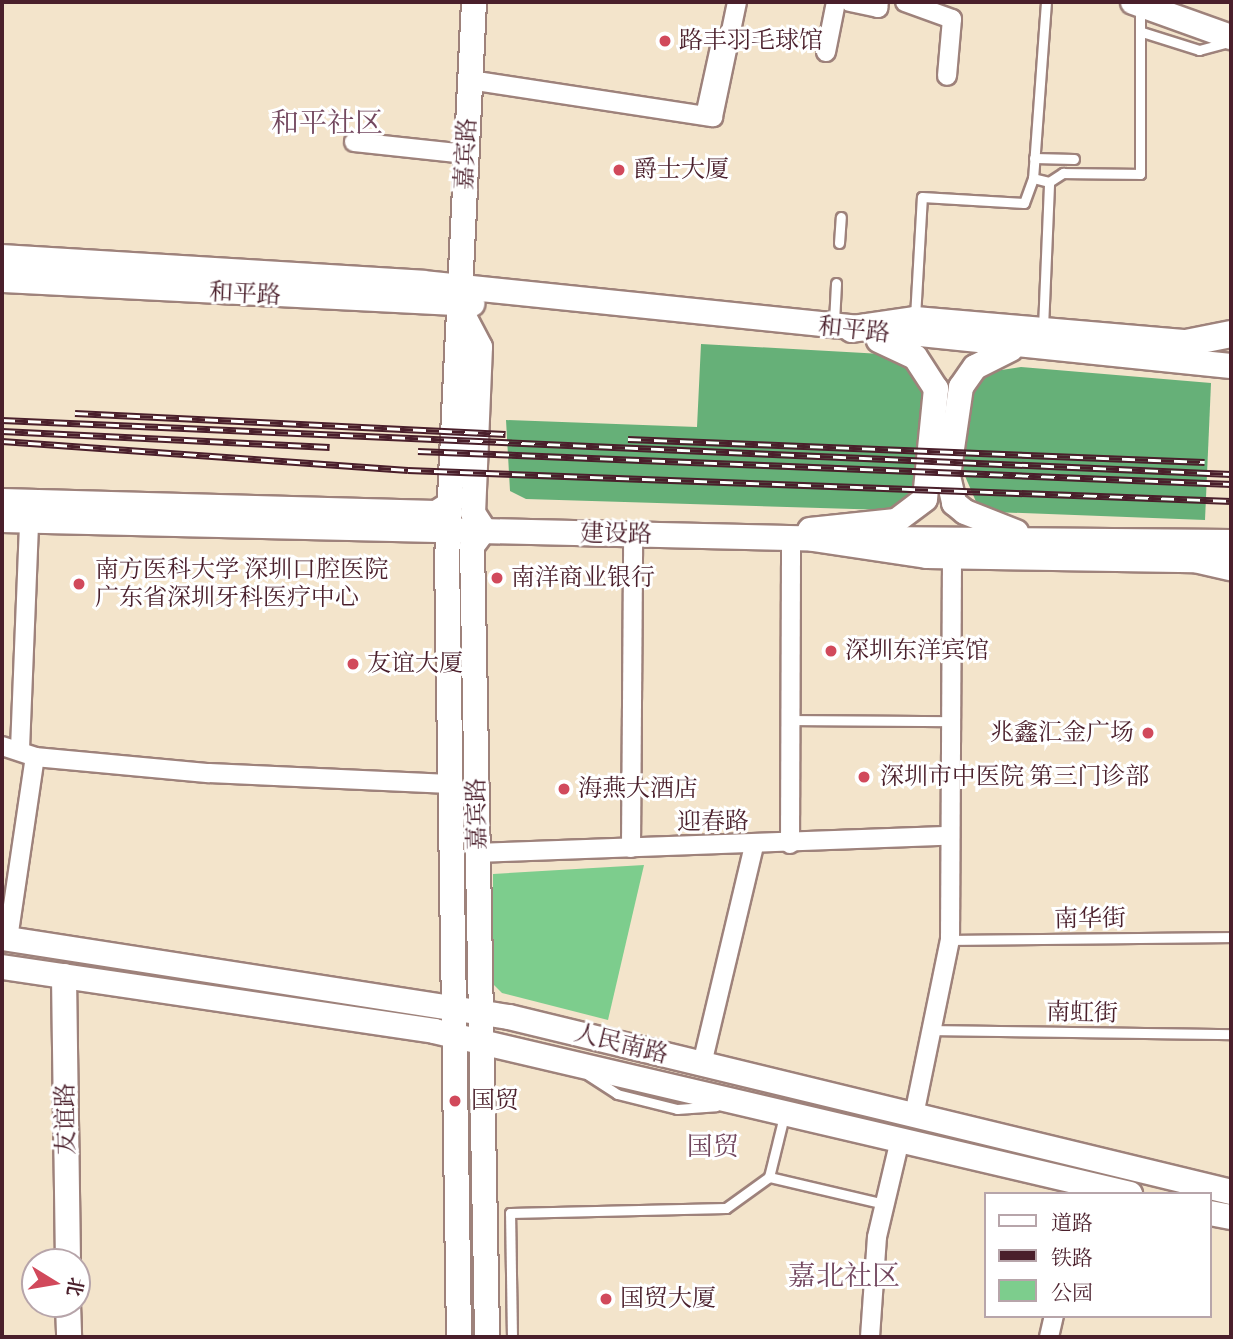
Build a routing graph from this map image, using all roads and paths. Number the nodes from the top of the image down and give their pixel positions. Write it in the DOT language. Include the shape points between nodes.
graph roads {
  1 [pos="474,2"];
  2 [pos="488,2"];
  3 [pos="737,2"];
  4 [pos="835,2"];
  5 [pos="850,2"];
  6 [pos="879,2"];
  7 [pos="905,2"];
  8 [pos="1046,2"];
  9 [pos="1136,3"];
  10 [pos="1142,32"];
  11 [pos="1231,39"];
  12 [pos="715,46"];
  13 [pos="826,52"];
  14 [pos="947,76"];
  15 [pos="483,82"];
  16 [pos="700,115"];
  17 [pos="354,142"];
  18 [pos="466,153"];
  19 [pos="1034,158"];
  20 [pos="1074,159"];
  21 [pos="1032,178"];
  22 [pos="1049,183"];
  23 [pos="841,217"];
  24 [pos="839,243"];
  25 [pos="2,257"];
  26 [pos="2,280"];
  27 [pos="836,283"];
  28 [pos="465,294"];
  29 [pos="915,320"];
  30 [pos="843,328"];
  31 [pos="1043,330"];
  32 [pos="1231,334"];
  33 [pos="1019,347"];
  34 [pos="1231,366"];
  35 [pos="443,499"];
  36 [pos="2,501"];
  37 [pos="2,520"];
  38 [pos="29,521"];
  39 [pos="448,530"];
  40 [pos="484,530"];
  41 [pos="633,534"];
  42 [pos="761,537"];
  43 [pos="802,538"];
  44 [pos="1044,540"];
  45 [pos="1231,542"];
  46 [pos="952,556"];
  47 [pos="1231,567"];
  48 [pos="791,720"];
  49 [pos="951,721"];
  50 [pos="2,746"];
  51 [pos="28,753"];
  52 [pos="450,784"];
  53 [pos="950,836"];
  54 [pos="790,844"];
  55 [pos="754,845"];
  56 [pos="631,848"];
  57 [pos="478,853"];
  58 [pos="1231,937"];
  59 [pos="5,938"];
  60 [pos="950,940"];
  61 [pos="2,967"];
  62 [pos="64,976"];
  63 [pos="454,1006"];
  64 [pos="481,1012"];
  65 [pos="931,1030"];
  66 [pos="1231,1034"];
  67 [pos="454,1035"];
  68 [pos="482,1042"];
  69 [pos="702,1064"];
  70 [pos="785,1113"];
  71 [pos="914,1115"];
  72 [pos="900,1140"];
  73 [pos="769,1177"];
  74 [pos="1085,1189"];
  75 [pos="1112,1192"];
  76 [pos="1231,1192"];
  77 [pos="884,1204"];
  78 [pos="1212,1213"];
  79 [pos="1231,1217"];
  80 [pos="68,1248"];
  81 [pos="68,1318"];
  82 [pos="1054,1318"];
  83 [pos="69,1337"];
  84 [pos="459,1337"];
  85 [pos="487,1337"];
  86 [pos="512,1337"];
  87 [pos="870,1337"];
  88 [pos="1049,1337"];
  1 -- 18 [label="main road, 嘉宾路"];
  2 -- 15 [label="main road, 嘉宾路"];
  3 -- 16 [label="street" via="713,117"];
  4 -- 13 [label="street"];
  5 -- 6 [label="street" via="878,8"];
  7 -- 14 [label="street" via="953,19"];
  8 -- 19 [label="lane"];
  9 -- 10 [label="lane"];
  9 -- 11 [label="main road"];
  10 -- 11 [label="lane" via="1199,50"];
  10 -- 22 [label="lane" via="1140,174 1063,173"];
  12 -- 16 [label="lane"];
  15 -- 16 [label="street"];
  15 -- 28 [label="main road, 嘉宾路"];
  17 -- 18 [label="street"];
  18 -- 28 [label="main road, 嘉宾路"];
  19 -- 20 [label="lane"];
  19 -- 21 [label="lane"];
  21 -- 22 [label="lane"];
  21 -- 29 [label="lane" via="1024,203 922,197"];
  22 -- 31 [label="lane"];
  23 -- 24 [label="lane"];
  25 -- 28 [label="main road, 和平路"];
  26 -- 28 [label="main road, 和平路"];
  27 -- 30 [label="lane"];
  28 -- 30 [label="main road, 和平路"];
  28 -- 35 [label="main road, 嘉宾路"];
  28 -- 40 [label="main road, 嘉宾路" via="480,347 473,513"];
  29 -- 30 [label="main road"];
  29 -- 31 [label="main road"];
  30 -- 33 [label="main road, 和平路"];
  30 -- 42 [label="main road" via="906,352 932,376 936,405 925,499 896,521"];
  31 -- 32 [label="main road" via="1186,343"];
  33 -- 34 [label="main road, 和平路"];
  33 -- 44 [label="main road" via="986,358 961,387 948,489 954,503 976,519"];
  35 -- 36 [label="main road" via="442,513"];
  35 -- 39 [label="main road, 嘉宾路"];
  37 -- 38 [label="main road, 建设路"];
  38 -- 39 [label="main road, 建设路"];
  38 -- 51 [label="street"];
  39 -- 40 [label="main road, 建设路"];
  39 -- 52 [label="main road, 嘉宾路"];
  40 -- 41 [label="main road, 建设路"];
  40 -- 57 [label="main road, 嘉宾路" via="472,546"];
  41 -- 42 [label="main road, 建设路"];
  41 -- 56 [label="street"];
  42 -- 43 [label="main road, 建设路"];
  43 -- 44 [label="main road, 建设路"];
  43 -- 46 [label="main road"];
  43 -- 48 [label="street"];
  44 -- 45 [label="main road, 建设路"];
  46 -- 47 [label="main road" via="1195,559"];
  46 -- 49 [label="street"];
  48 -- 49 [label="lane"];
  48 -- 54 [label="street"];
  49 -- 53 [label="street"];
  50 -- 51 [label="street"];
  51 -- 52 [label="street" via="321,781"];
  51 -- 59 [label="street"];
  52 -- 63 [label="main road, 嘉宾路"];
  53 -- 54 [label="street, 迎春路"];
  53 -- 60 [label="street"];
  54 -- 55 [label="street, 迎春路"];
  55 -- 56 [label="street, 迎春路"];
  55 -- 69 [label="street"];
  56 -- 57 [label="street, 迎春路"];
  57 -- 64 [label="main road, 嘉宾路"];
  58 -- 60 [label="lane, 南华街"];
  59 -- 63 [label="main road, 人民南路"];
  60 -- 65 [label="street"];
  61 -- 62 [label="main road, 人民南路"];
  62 -- 67 [label="main road, 人民南路"];
  62 -- 80 [label="main road, 友谊路"];
  63 -- 64 [label="main road, 人民南路"];
  63 -- 67 [label="main road, 嘉宾路"];
  64 -- 68 [label="main road, 嘉宾路"];
  64 -- 69 [label="main road, 人民南路"];
  65 -- 66 [label="lane, 南虹街"];
  65 -- 71 [label="street"];
  67 -- 68 [label="main road, 人民南路"];
  67 -- 84 [label="main road, 嘉宾路"];
  68 -- 70 [label="main road, 人民南路"];
  68 -- 85 [label="main road, 嘉宾路"];
  69 -- 71 [label="main road, 人民南路"];
  70 -- 72 [label="main road, 人民南路"];
  70 -- 73 [label="lane"];
  71 -- 76 [label="main road, 人民南路"];
  72 -- 74 [label="main road, 人民南路"];
  72 -- 77 [label="street"];
  73 -- 77 [label="lane"];
  73 -- 86 [label="lane" via="735,1205 716,1210 510,1213"];
  74 -- 75 [label="main road, 人民南路"];
  77 -- 87 [label="street"];
  78 -- 79 [label="main road"];
  81 -- 83 [label="main road"];
  82 -- 88 [label="street"];
}
